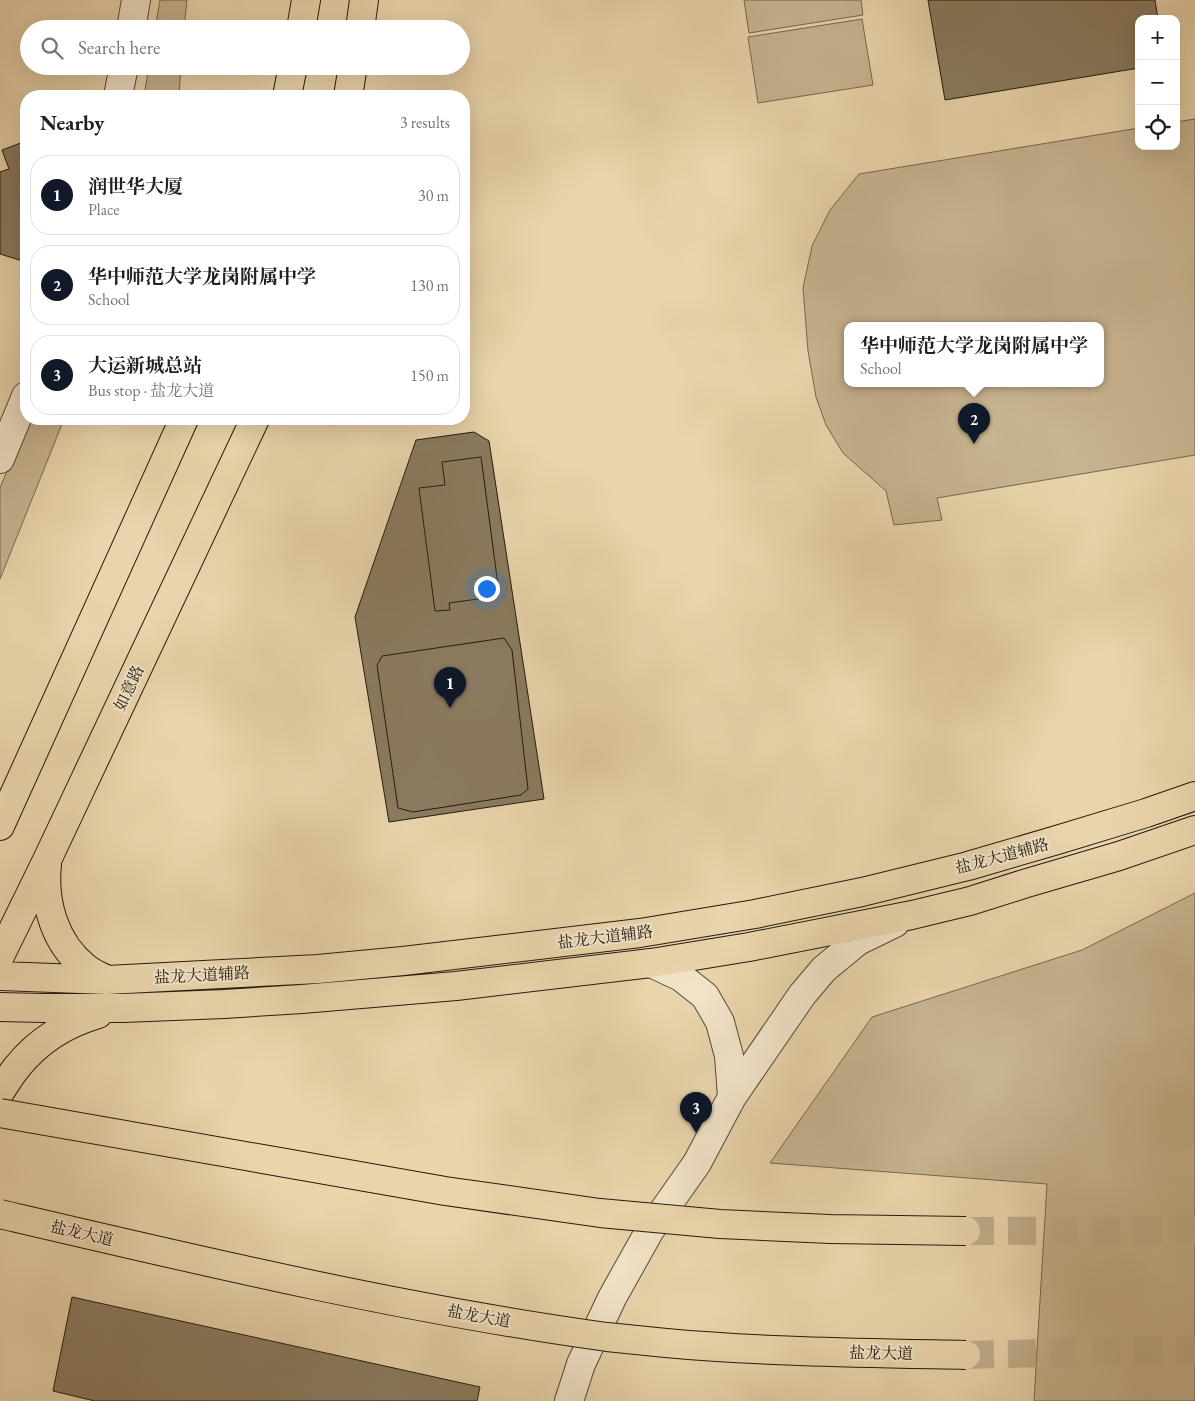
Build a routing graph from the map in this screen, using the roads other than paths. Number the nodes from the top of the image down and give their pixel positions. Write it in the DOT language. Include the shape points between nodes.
graph roads {
  1 [pos="136,0"];
  2 [pos="306,0"];
  3 [pos="364,0"];
  4 [pos="133,20"];
  5 [pos="303,20"];
  6 [pos="361,20"];
  7 [pos="122,75"];
  8 [pos="291,75"];
  9 [pos="352,75"];
  10 [pos="119,90"];
  11 [pos="288,90"];
  12 [pos="349,90"];
  13 [pos="20,411"];
  14 [pos="181,425"];
  15 [pos="252,425"];
  16 [pos="0,459"];
  17 [pos="1195,796"];
  18 [pos="0,826"];
  19 [pos="1195,830"];
  20 [pos="48,858"];
  21 [pos="912,915"];
  22 [pos="0,956"];
  23 [pos="651,963"];
  24 [pos="0,976"];
  25 [pos="107,980"];
  26 [pos="0,1007"];
  27 [pos="123,1008"];
  28 [pos="0,1092"];
  29 [pos="732,1098"];
  30 [pos="0,1113"];
  31 [pos="0,1214"];
  32 [pos="966,1231"];
  33 [pos="966,1355"];
  34 [pos="569,1401"];
  1 -- 4 [label="street"];
  2 -- 5 [label="main road"];
  3 -- 6 [label="main road"];
  7 -- 10 [label="street"];
  8 -- 11 [label="main road"];
  9 -- 12 [label="main road"];
  13 -- 16 [label="street"];
  14 -- 18 [label="main road"];
  15 -- 20 [label="main road, 如意路"];
  17 -- 25 [label="main road, 盐龙大道辅路" via="1146,814 968,866 756,914 640,933 403,961"];
  19 -- 21 [label="main road, 盐龙大道辅路" via="970,901"];
  20 -- 22 [label="main road, 如意路"];
  20 -- 25 [label="main road" via="48,899 61,939 87,969"];
  21 -- 23 [label="main road, 盐龙大道辅路"];
  21 -- 29 [label="street" via="858,940 824,969 802,995"];
  23 -- 27 [label="main road, 盐龙大道辅路" via="438,987 224,1004"];
  23 -- 29 [label="street" via="681,977 705,996 720,1022 729,1056"];
  24 -- 25 [label="main road, 盐龙大道辅路"];
  26 -- 27 [label="main road, 盐龙大道辅路"];
  27 -- 28 [label="main road" via="65,1027 41,1043 18,1065"];
  29 -- 34 [label="street" via="697,1163 650,1230 612,1298 581,1364"];
  30 -- 32 [label="main road, bridge" via="445,1191 600,1213 720,1224"];
  31 -- 33 [label="main road, 盐龙大道, bridge" via="218,1265 476,1317 600,1336 723,1348"];
}
